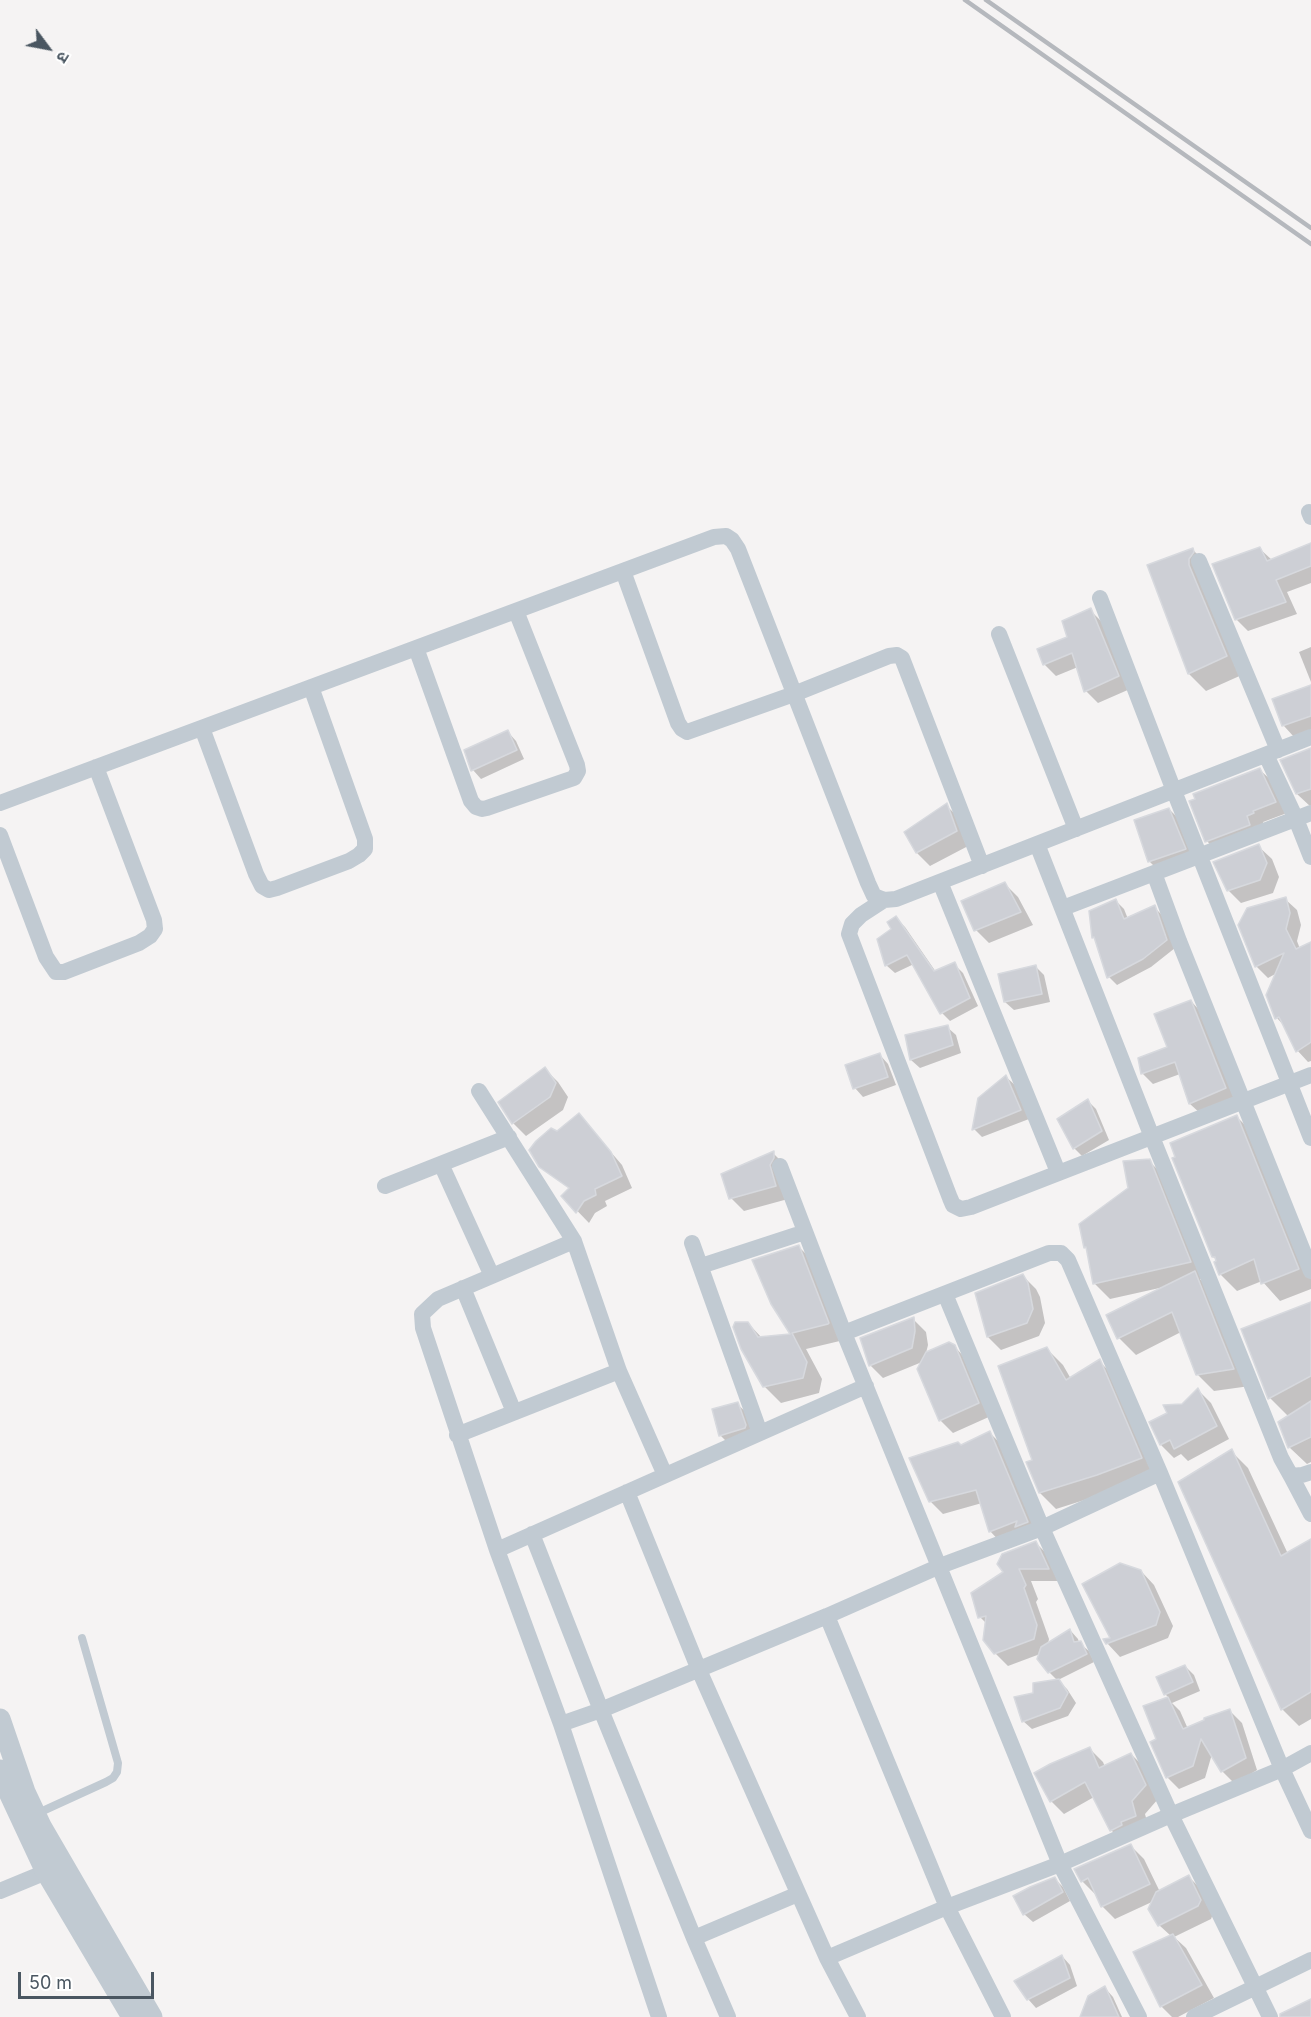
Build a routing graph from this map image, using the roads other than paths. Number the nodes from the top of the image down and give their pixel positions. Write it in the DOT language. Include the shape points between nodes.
graph roads {
  1 [pos="1199,561"];
  2 [pos="622,571"];
  3 [pos="1100,598"];
  4 [pos="516,611"];
  5 [pos="999,634"];
  6 [pos="416,648"];
  7 [pos="311,687"];
  8 [pos="794,694"];
  9 [pos="202,728"];
  10 [pos="1311,737"];
  11 [pos="1272,752"];
  12 [pos="96,767"];
  13 [pos="1174,791"];
  14 [pos="0,803"];
  15 [pos="1303,816"];
  16 [pos="1076,829"];
  17 [pos="0,835"];
  18 [pos="1037,844"];
  19 [pos="1200,855"];
  20 [pos="1311,857"];
  21 [pos="982,866"];
  22 [pos="1154,873"];
  23 [pos="940,882"];
  24 [pos="884,900"];
  25 [pos="1062,908"];
  26 [pos="1311,1075"];
  27 [pos="1289,1084"];
  28 [pos="479,1091"];
  29 [pos="1243,1102"];
  30 [pos="509,1137"];
  31 [pos="1152,1137"];
  32 [pos="1311,1138"];
  33 [pos="441,1164"];
  34 [pos="780,1166"];
  35 [pos="1058,1173"];
  36 [pos="385,1186"];
  37 [pos="805,1232"];
  38 [pos="574,1241"];
  39 [pos="692,1243"];
  40 [pos="701,1266"];
  41 [pos="1311,1271"];
  42 [pos="492,1276"];
  43 [pos="463,1288"];
  44 [pos="945,1294"];
  45 [pos="844,1333"];
  46 [pos="619,1371"];
  47 [pos="866,1386"];
  48 [pos="514,1412"];
  49 [pos="760,1433"];
  50 [pos="457,1435"];
  51 [pos="1311,1472"];
  52 [pos="1160,1473"];
  53 [pos="665,1475"];
  54 [pos="1292,1476"];
  55 [pos="627,1492"];
  56 [pos="1311,1514"];
  57 [pos="1042,1528"];
  58 [pos="532,1534"];
  59 [pos="497,1550"];
  60 [pos="939,1566"];
  61 [pos="827,1616"];
  62 [pos="82,1638"];
  63 [pos="699,1670"];
  64 [pos="601,1710"];
  65 [pos="0,1719"];
  66 [pos="561,1724"];
  67 [pos="1311,1754"];
  68 [pos="1282,1769"];
  69 [pos="1,1778"];
  70 [pos="1171,1815"];
  71 [pos="28,1816"];
  72 [pos="1311,1831"];
  73 [pos="1060,1864"];
  74 [pos="46,1872"];
  75 [pos="0,1890"];
  76 [pos="798,1894"];
  77 [pos="947,1907"];
  78 [pos="693,1938"];
  79 [pos="826,1958"];
  80 [pos="1311,1960"];
  81 [pos="1254,1988"];
  82 [pos="132,2017"];
  83 [pos="152,2017"];
  84 [pos="659,2017"];
  85 [pos="728,2017"];
  86 [pos="858,2017"];
  87 [pos="1003,2017"];
  88 [pos="1139,2017"];
  89 [pos="1194,2017"];
  90 [pos="1270,2017"];
  1 -- 11 [label="street"];
  2 -- 4 [label="street"];
  2 -- 8 [label="street" via="714,537 732,540"];
  2 -- 8 [label="street" via="682,729 696,731"];
  3 -- 13 [label="street"];
  4 -- 6 [label="street"];
  4 -- 6 [label="street" via="577,765 574,778 488,808 476,807"];
  5 -- 16 [label="street"];
  6 -- 7 [label="street"];
  7 -- 9 [label="street"];
  7 -- 9 [label="street" via="365,839 365,849 349,861 278,888 269,890 262,886 256,874"];
  8 -- 21 [label="street" via="889,656 902,658"];
  8 -- 24 [label="street" via="868,884 874,896"];
  9 -- 12 [label="street"];
  10 -- 11 [label="street"];
  11 -- 13 [label="street"];
  11 -- 15 [label="street"];
  12 -- 14 [label="street"];
  12 -- 17 [label="street" via="154,920 155,929 150,936 56,972 46,957"];
  13 -- 16 [label="street"];
  13 -- 19 [label="street"];
  15 -- 19 [label="street"];
  15 -- 20 [label="street"];
  16 -- 18 [label="street"];
  18 -- 21 [label="street"];
  18 -- 25 [label="street"];
  19 -- 22 [label="street"];
  19 -- 27 [label="street"];
  21 -- 23 [label="street"];
  22 -- 25 [label="street"];
  22 -- 29 [label="street"];
  23 -- 24 [label="street"];
  23 -- 35 [label="street"];
  24 -- 35 [label="street" via="861,915 849,934 953,1205 961,1209 971,1207"];
  25 -- 31 [label="street"];
  26 -- 27 [label="street"];
  27 -- 29 [label="street"];
  27 -- 32 [label="street"];
  28 -- 30 [label="street"];
  29 -- 31 [label="street"];
  29 -- 41 [label="street"];
  30 -- 33 [label="street"];
  30 -- 38 [label="street"];
  31 -- 35 [label="street"];
  31 -- 54 [label="street" via="1281,1458"];
  33 -- 36 [label="street"];
  33 -- 42 [label="street"];
  34 -- 37 [label="street"];
  37 -- 40 [label="street"];
  37 -- 45 [label="street"];
  38 -- 42 [label="street"];
  38 -- 46 [label="street"];
  39 -- 40 [label="street"];
  40 -- 49 [label="street"];
  42 -- 43 [label="street"];
  43 -- 48 [label="street"];
  43 -- 50 [label="street" via="438,1299 422,1314"];
  44 -- 45 [label="street"];
  44 -- 52 [label="street" via="1049,1254 1061,1253 1073,1269"];
  44 -- 57 [label="street"];
  45 -- 47 [label="street"];
  46 -- 48 [label="street"];
  46 -- 53 [label="street"];
  47 -- 49 [label="street"];
  47 -- 60 [label="street"];
  48 -- 50 [label="street"];
  49 -- 53 [label="street"];
  50 -- 59 [label="street"];
  51 -- 54 [label="street"];
  52 -- 57 [label="street"];
  52 -- 68 [label="street"];
  53 -- 55 [label="street"];
  54 -- 56 [label="street"];
  55 -- 58 [label="street"];
  55 -- 63 [label="street"];
  57 -- 60 [label="street"];
  57 -- 70 [label="street"];
  58 -- 59 [label="street"];
  58 -- 64 [label="street"];
  59 -- 66 [label="street"];
  60 -- 61 [label="street"];
  60 -- 73 [label="street"];
  61 -- 63 [label="street"];
  61 -- 77 [label="street"];
  62 -- 71 [label="lane" via="118,1763 117,1772 106,1782"];
  63 -- 64 [label="street"];
  63 -- 76 [label="street"];
  64 -- 66 [label="street"];
  64 -- 78 [label="street"];
  65 -- 71 [label="street" via="25,1792"];
  66 -- 84 [label="street"];
  67 -- 68 [label="street"];
  68 -- 70 [label="street"];
  68 -- 72 [label="street"];
  69 -- 71 [label="street"];
  70 -- 73 [label="street"];
  70 -- 81 [label="street"];
  71 -- 74 [label="street"];
  71 -- 83 [label="street"];
  73 -- 77 [label="street"];
  73 -- 88 [label="street"];
  74 -- 75 [label="street"];
  74 -- 82 [label="street"];
  76 -- 78 [label="street"];
  76 -- 79 [label="street"];
  77 -- 79 [label="street"];
  77 -- 87 [label="street"];
  78 -- 85 [label="street"];
  79 -- 86 [label="street"];
  80 -- 81 [label="street"];
  81 -- 89 [label="street"];
  81 -- 90 [label="street"];
}
